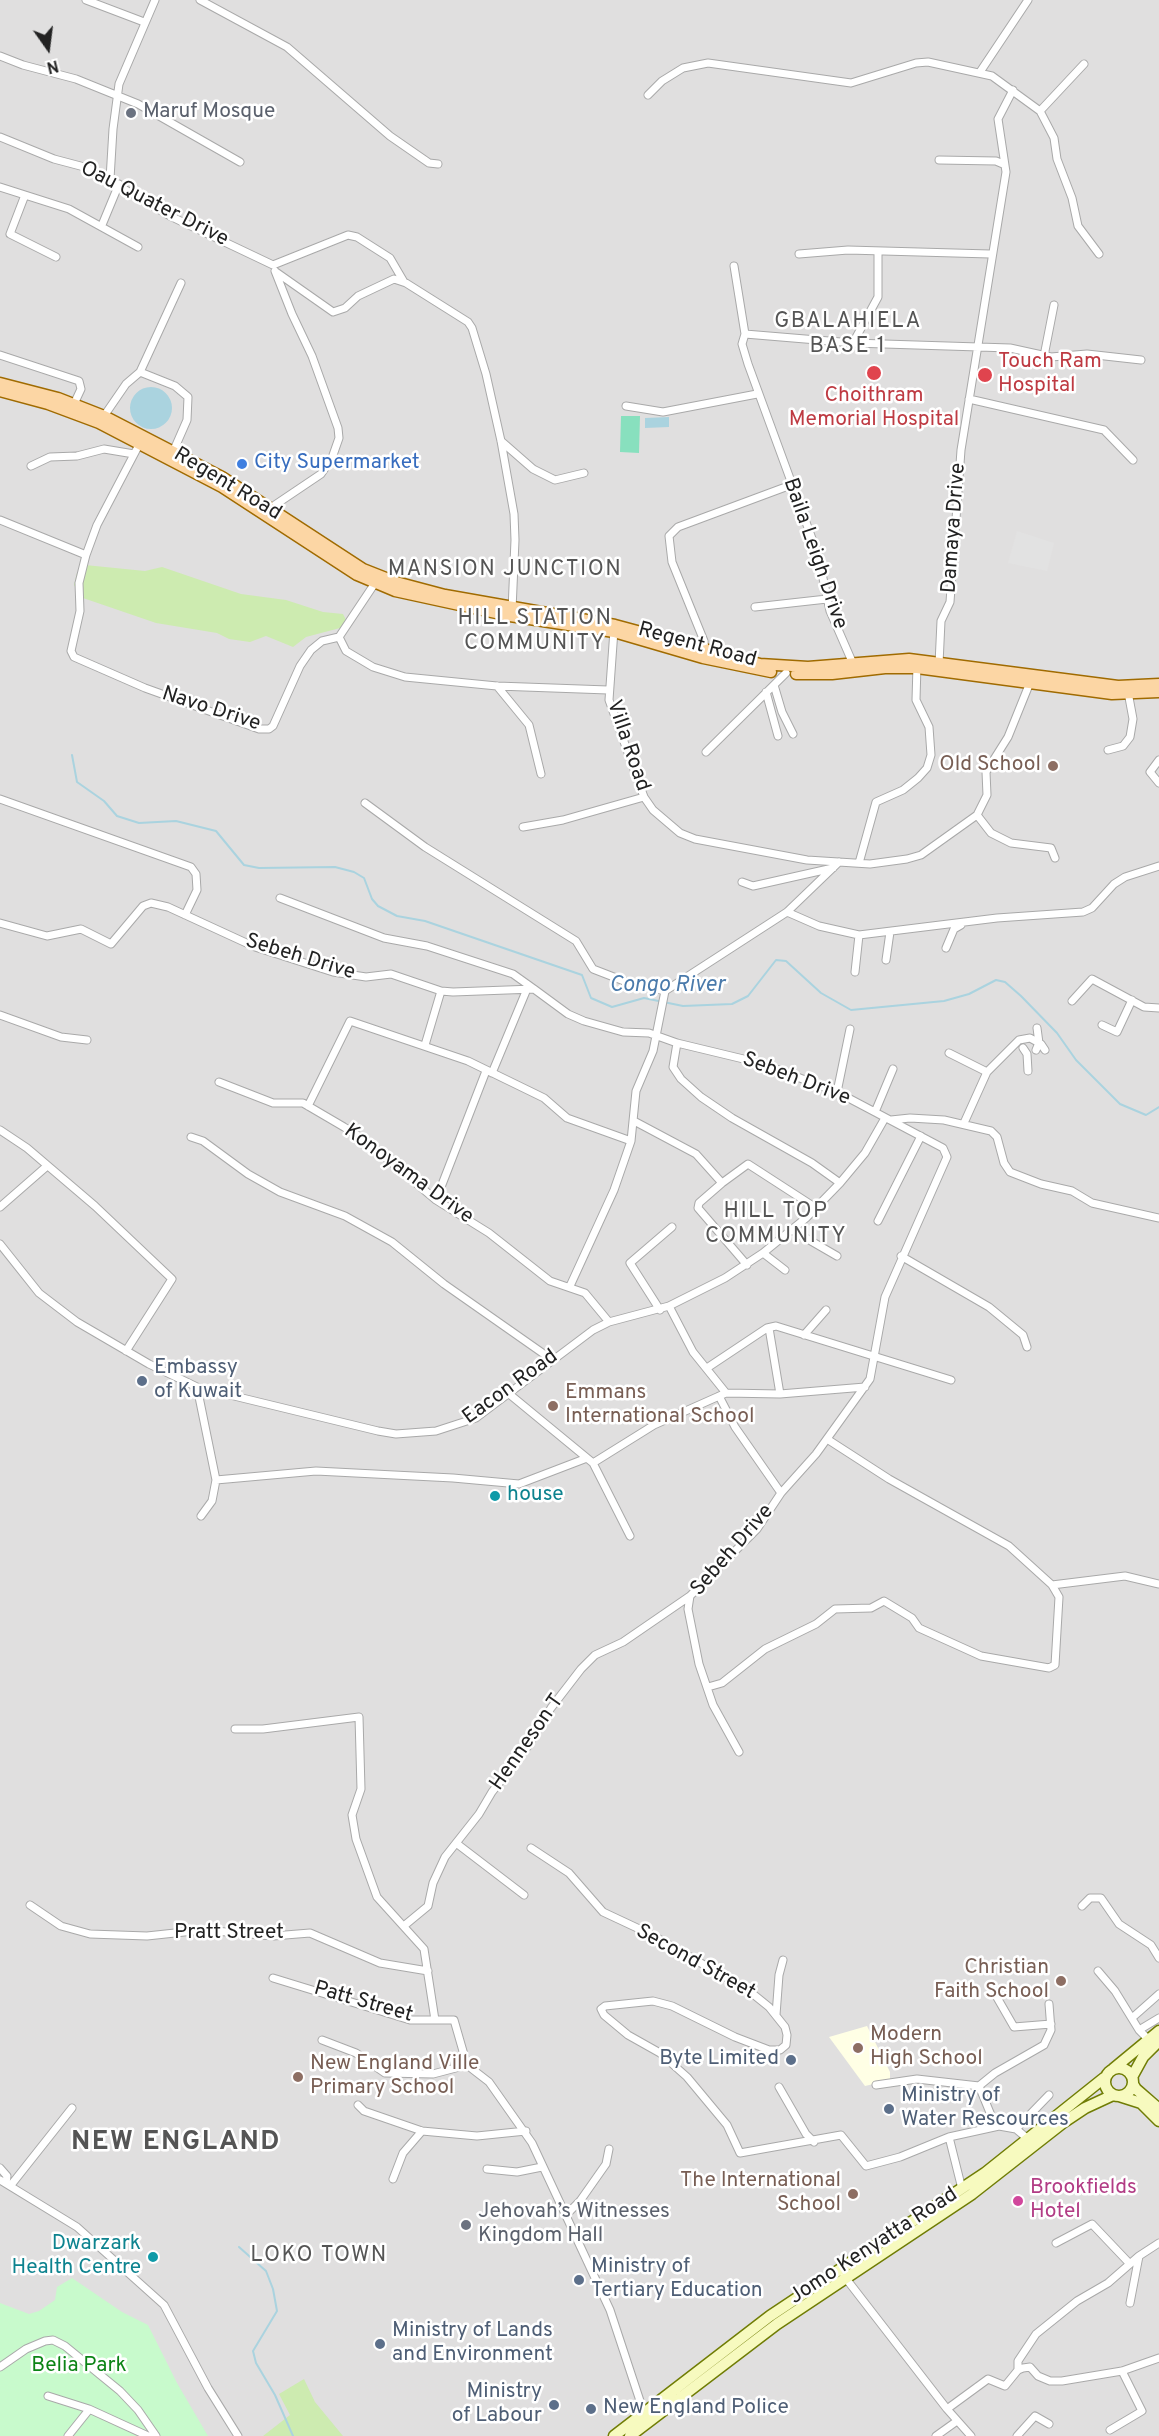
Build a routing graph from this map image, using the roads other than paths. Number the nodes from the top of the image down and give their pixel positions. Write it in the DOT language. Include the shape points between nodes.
graph roads {
  1 [pos="86,0"];
  2 [pos="155,0"];
  3 [pos="200,0"];
  4 [pos="1016,0"];
  5 [pos="1025,2"];
  6 [pos="144,22"];
  7 [pos="0,56"];
  8 [pos="1084,64"];
  9 [pos="980,72"];
  10 [pos="1013,90"];
  11 [pos="117,95"];
  12 [pos="648,95"];
  13 [pos="1040,111"];
  14 [pos="0,137"];
  15 [pos="939,160"];
  16 [pos="240,162"];
  17 [pos="438,164"];
  18 [pos="1003,164"];
  19 [pos="110,179"];
  20 [pos="119,184"];
  21 [pos="0,187"];
  22 [pos="25,195"];
  23 [pos="102,225"];
  24 [pos="138,248"];
  25 [pos="878,251"];
  26 [pos="799,254"];
  27 [pos="990,254"];
  28 [pos="1099,254"];
  29 [pos="57,257"];
  30 [pos="734,266"];
  31 [pos="274,269"];
  32 [pos="404,282"];
  33 [pos="182,283"];
  34 [pos="1054,306"];
  35 [pos="745,334"];
  36 [pos="853,343"];
  37 [pos="977,348"];
  38 [pos="0,355"];
  39 [pos="1044,356"];
  40 [pos="1141,360"];
  41 [pos="140,372"];
  42 [pos="0,383"];
  43 [pos="0,391"];
  44 [pos="758,394"];
  45 [pos="969,399"];
  46 [pos="74,404"];
  47 [pos="626,406"];
  48 [pos="104,416"];
  49 [pos="141,440"];
  50 [pos="501,441"];
  51 [pos="173,452"];
  52 [pos="134,454"];
  53 [pos="1134,460"];
  54 [pos="31,466"];
  55 [pos="584,473"];
  56 [pos="791,485"];
  57 [pos="266,511"];
  58 [pos="0,520"];
  59 [pos="86,555"];
  60 [pos="377,580"];
  61 [pos="827,599"];
  62 [pos="755,607"];
  63 [pos="511,612"];
  64 [pos="615,629"];
  65 [pos="339,637"];
  66 [pos="705,654"];
  67 [pos="917,664"];
  68 [pos="939,666"];
  69 [pos="854,668"];
  70 [pos="786,673"];
  71 [pos="1032,679"];
  72 [pos="1159,684"];
  73 [pos="774,685"];
  74 [pos="496,686"];
  75 [pos="608,690"];
  76 [pos="1127,690"];
  77 [pos="766,692"];
  78 [pos="1159,692"];
  79 [pos="793,734"];
  80 [pos="778,736"];
  81 [pos="1108,750"];
  82 [pos="706,752"];
  83 [pos="1159,760"];
  84 [pos="541,774"];
  85 [pos="1159,783"];
  86 [pos="644,797"];
  87 [pos="0,799"];
  88 [pos="365,803"];
  89 [pos="977,815"];
  90 [pos="523,827"];
  91 [pos="1055,858"];
  92 [pos="839,862"];
  93 [pos="859,863"];
  94 [pos="1159,866"];
  95 [pos="833,868"];
  96 [pos="742,882"];
  97 [pos="280,898"];
  98 [pos="788,912"];
  99 [pos="185,915"];
  100 [pos="966,922"];
  101 [pos="0,923"];
  102 [pos="890,932"];
  103 [pos="859,935"];
  104 [pos="946,948"];
  105 [pos="885,960"];
  106 [pos="855,972"];
  107 [pos="531,989"];
  108 [pos="441,991"];
  109 [pos="664,994"];
  110 [pos="1132,1000"];
  111 [pos="1072,1001"];
  112 [pos="1159,1008"];
  113 [pos="0,1015"];
  114 [pos="1102,1025"];
  115 [pos="1037,1028"];
  116 [pos="850,1029"];
  117 [pos="656,1035"];
  118 [pos="87,1040"];
  119 [pos="677,1043"];
  120 [pos="424,1045"];
  121 [pos="1023,1048"];
  122 [pos="1045,1050"];
  123 [pos="949,1053"];
  124 [pos="893,1069"];
  125 [pos="489,1072"];
  126 [pos="987,1072"];
  127 [pos="219,1082"];
  128 [pos="837,1092"];
  129 [pos="308,1106"];
  130 [pos="875,1112"];
  131 [pos="888,1119"];
  132 [pos="634,1121"];
  133 [pos="964,1123"];
  134 [pos="0,1130"];
  135 [pos="921,1136"];
  136 [pos="191,1137"];
  137 [pos="631,1141"];
  138 [pos="47,1166"];
  139 [pos="722,1183"];
  140 [pos="840,1184"];
  141 [pos="436,1200"];
  142 [pos="0,1207"];
  143 [pos="816,1208"];
  144 [pos="1159,1218"];
  145 [pos="878,1221"];
  146 [pos="672,1227"];
  147 [pos="792,1230"];
  148 [pos="0,1244"];
  149 [pos="763,1253"];
  150 [pos="837,1256"];
  151 [pos="902,1256"];
  152 [pos="747,1265"];
  153 [pos="785,1270"];
  154 [pos="570,1286"];
  155 [pos="669,1306"];
  156 [pos="660,1310"];
  157 [pos="826,1310"];
  158 [pos="609,1322"];
  159 [pos="770,1328"];
  160 [pos="804,1335"];
  161 [pos="1027,1347"];
  162 [pos="126,1350"];
  163 [pos="873,1355"];
  164 [pos="551,1359"];
  165 [pos="707,1368"];
  166 [pos="951,1380"];
  167 [pos="197,1387"];
  168 [pos="865,1387"];
  169 [pos="508,1393"];
  170 [pos="723,1394"];
  171 [pos="780,1394"];
  172 [pos="827,1438"];
  173 [pos="590,1460"];
  174 [pos="216,1480"];
  175 [pos="781,1493"];
  176 [pos="201,1516"];
  177 [pos="630,1536"];
  178 [pos="1159,1584"];
  179 [pos="1052,1585"];
  180 [pos="690,1596"];
  181 [pos="708,1687"];
  182 [pos="236,1729"];
  183 [pos="739,1752"];
  184 [pos="456,1843"];
  185 [pos="531,1848"];
  186 [pos="524,1895"];
  187 [pos="30,1905"];
  188 [pos="1082,1906"];
  189 [pos="405,1925"];
  190 [pos="1159,1958"];
  191 [pos="783,1960"];
  192 [pos="428,1971"];
  193 [pos="1098,1971"];
  194 [pos="273,1978"];
  195 [pos="995,1994"];
  196 [pos="1159,1994"];
  197 [pos="1049,2004"];
  198 [pos="776,2015"];
  199 [pos="1132,2018"];
  200 [pos="1159,2018"];
  201 [pos="435,2019"];
  202 [pos="1051,2024"];
  203 [pos="1139,2030"];
  204 [pos="1159,2031"];
  205 [pos="322,2040"];
  206 [pos="1153,2040"];
  207 [pos="467,2065"];
  208 [pos="1108,2074"];
  209 [pos="1132,2080"];
  210 [pos="876,2085"];
  211 [pos="979,2086"];
  212 [pos="779,2087"];
  213 [pos="1049,2095"];
  214 [pos="1116,2095"];
  215 [pos="358,2105"];
  216 [pos="72,2108"];
  217 [pos="1159,2109"];
  218 [pos="1159,2121"];
  219 [pos="999,2126"];
  220 [pos="1016,2129"];
  221 [pos="422,2131"];
  222 [pos="526,2132"];
  223 [pos="949,2137"];
  224 [pos="1028,2139"];
  225 [pos="814,2142"];
  226 [pos="609,2149"];
  227 [pos="542,2167"];
  228 [pos="0,2168"];
  229 [pos="487,2169"];
  230 [pos="393,2179"];
  231 [pos="6,2183"];
  232 [pos="961,2189"];
  233 [pos="972,2194"];
  234 [pos="566,2215"];
  235 [pos="1056,2243"];
  236 [pos="1159,2243"];
  237 [pos="1139,2256"];
  238 [pos="1130,2264"];
  239 [pos="842,2273"];
  240 [pos="1130,2302"];
  241 [pos="1159,2358"];
  242 [pos="0,2367"];
  243 [pos="1018,2370"];
  244 [pos="1122,2371"];
  245 [pos="48,2396"];
  246 [pos="947,2409"];
  247 [pos="88,2410"];
  248 [pos="645,2417"];
  249 [pos="957,2421"];
  250 [pos="1049,2424"];
  251 [pos="1110,2430"];
  252 [pos="68,2436"];
  253 [pos="148,2436"];
  254 [pos="156,2436"];
  255 [pos="238,2436"];
  256 [pos="614,2436"];
  257 [pos="630,2436"];
  258 [pos="936,2436"];
  259 [pos="971,2436"];
  260 [pos="1017,2436"];
  1 -- 6 [label="street"];
  2 -- 6 [label="street"];
  3 -- 17 [label="street" via="287,47 390,136 429,163"];
  4 -- 5 [label="street"];
  5 -- 9 [label="street"];
  6 -- 11 [label="street"];
  7 -- 11 [label="street"];
  8 -- 13 [label="street"];
  9 -- 10 [label="street"];
  9 -- 12 [label="street" via="922,62 851,83 708,63 683,68"];
  10 -- 13 [label="street"];
  10 -- 18 [label="street, Damaya Drive" via="998,119"];
  11 -- 16 [label="street"];
  11 -- 19 [label="street"];
  13 -- 28 [label="street" via="1054,138 1078,226"];
  14 -- 19 [label="street, Oau Quater Drive"];
  15 -- 18 [label="street"];
  18 -- 27 [label="street, Damaya Drive" via="1006,172"];
  19 -- 20 [label="street, Oau Quater Drive"];
  20 -- 23 [label="street"];
  20 -- 31 [label="street, Oau Quater Drive" via="172,217"];
  21 -- 22 [label="street"];
  22 -- 23 [label="street"];
  22 -- 29 [label="street" via="10,234"];
  23 -- 24 [label="street"];
  25 -- 26 [label="street" via="848,249"];
  25 -- 27 [label="street"];
  25 -- 36 [label="street" via="878,297"];
  27 -- 37 [label="street, Damaya Drive"];
  30 -- 35 [label="street, Baila Leigh Drive"];
  31 -- 32 [label="street, Oau Quater Drive" via="333,312 387,280"];
  31 -- 32 [label="street" via="348,235 390,258"];
  31 -- 57 [label="street" via="312,356 339,438 321,474"];
  32 -- 50 [label="street" via="472,328"];
  33 -- 41 [label="street"];
  34 -- 39 [label="street"];
  35 -- 36 [label="street"];
  35 -- 44 [label="street, Baila Leigh Drive" via="742,344"];
  36 -- 37 [label="street"];
  37 -- 39 [label="street" via="1010,348"];
  37 -- 45 [label="street, Damaya Drive"];
  38 -- 46 [label="street" via="79,381 81,389"];
  39 -- 40 [label="street" via="1087,354"];
  41 -- 48 [label="street" via="126,384"];
  41 -- 51 [label="street" via="175,386 188,397 187,420"];
  42 -- 46 [label="main road, Regent Road"];
  43 -- 49 [label="main road, Regent Road" via="76,413"];
  44 -- 47 [label="street" via="663,412"];
  44 -- 56 [label="street, Baila Leigh Drive"];
  45 -- 53 [label="street" via="1104,430"];
  45 -- 68 [label="street, Damaya Drive" via="960,461 950,602 941,621"];
  46 -- 48 [label="main road, Regent Road"];
  48 -- 49 [label="main road, Regent Road"];
  49 -- 51 [label="main road, Regent Road"];
  49 -- 52 [label="street"];
  49 -- 57 [label="main road, Regent Road"];
  50 -- 55 [label="street" via="523,462 555,480"];
  50 -- 63 [label="street" via="515,526"];
  51 -- 57 [label="main road, Regent Road" via="222,477"];
  52 -- 54 [label="street" via="104,449 50,457"];
  52 -- 59 [label="street"];
  56 -- 61 [label="street, Baila Leigh Drive" via="818,555"];
  56 -- 66 [label="street" via="678,527 669,536 672,562"];
  57 -- 60 [label="main road, Regent Road" via="342,567"];
  58 -- 59 [label="street"];
  59 -- 65 [label="street, Navo Drive" via="79,583 80,611 71,651 74,657 145,688 259,729 273,726 311,650 322,641"];
  60 -- 63 [label="main road, Regent Road" via="441,602"];
  60 -- 65 [label="street"];
  61 -- 62 [label="street"];
  61 -- 69 [label="street, Baila Leigh Drive"];
  63 -- 64 [label="main road, Regent Road"];
  64 -- 66 [label="main road, Regent Road"];
  64 -- 75 [label="street, Villa Road"];
  65 -- 74 [label="street" via="346,651 373,667 405,677"];
  66 -- 69 [label="main road, Regent Road" via="760,664"];
  66 -- 70 [label="main road, Regent Road" via="757,671"];
  67 -- 68 [label="main road, Regent Road"];
  67 -- 69 [label="main road, Regent Road"];
  67 -- 93 [label="street" via="916,700 929,727 931,755 918,778 876,802"];
  68 -- 71 [label="main road, Regent Road"];
  69 -- 70 [label="main road, Regent Road"];
  70 -- 73 [label="street"];
  71 -- 76 [label="main road, Regent Road"];
  71 -- 89 [label="street" via="1008,737 986,772 987,795"];
  72 -- 76 [label="main road, Regent Road"];
  73 -- 77 [label="street"];
  73 -- 79 [label="street"];
  74 -- 75 [label="street"];
  74 -- 84 [label="street" via="529,725"];
  75 -- 86 [label="street, Villa Road" via="613,716"];
  76 -- 78 [label="main road, Regent Road"];
  76 -- 81 [label="street" via="1133,719 1130,737 1123,746"];
  77 -- 80 [label="street"];
  77 -- 82 [label="street"];
  83 -- 85 [label="street" via="1149,772"];
  86 -- 90 [label="street"];
  86 -- 92 [label="street, Villa Road" via="665,821 680,833 695,838 767,854"];
  87 -- 99 [label="street" via="191,867 196,874 196,890"];
  88 -- 109 [label="street" via="425,848 576,941 593,969"];
  89 -- 91 [label="street" via="991,833 1028,847 1051,848"];
  89 -- 93 [label="street, Villa Road" via="921,855 888,863"];
  92 -- 93 [label="street, Villa Road"];
  92 -- 95 [label="street"];
  94 -- 100 [label="street" via="1125,877 1087,911"];
  95 -- 96 [label="street" via="753,886"];
  95 -- 98 [label="street"];
  97 -- 107 [label="street" via="384,938 427,946 513,974"];
  98 -- 103 [label="street" via="819,926"];
  98 -- 109 [label="street"];
  99 -- 101 [label="street, Sebeh Drive" via="148,903 111,944 81,929 47,936"];
  99 -- 108 [label="street, Sebeh Drive" via="255,947 313,966 366,977 391,974"];
  100 -- 102 [label="street"];
  100 -- 104 [label="street" via="954,929"];
  102 -- 103 [label="street"];
  102 -- 105 [label="street"];
  103 -- 106 [label="street"];
  107 -- 108 [label="street, Sebeh Drive"];
  107 -- 117 [label="street, Sebeh Drive" via="584,1021 623,1032"];
  107 -- 125 [label="street"];
  108 -- 120 [label="street"];
  109 -- 117 [label="street"];
  110 -- 111 [label="street" via="1092,979"];
  110 -- 112 [label="street" via="1144,1007"];
  110 -- 114 [label="street" via="1117,1032"];
  113 -- 118 [label="street" via="50,1034"];
  115 -- 121 [label="street" via="1039,1042 1029,1068"];
  116 -- 128 [label="street"];
  117 -- 119 [label="street, Sebeh Drive"];
  117 -- 132 [label="street" via="636,1091"];
  119 -- 128 [label="street, Sebeh Drive" via="760,1063"];
  119 -- 140 [label="street" via="673,1067 701,1097"];
  120 -- 125 [label="street"];
  120 -- 129 [label="street" via="350,1021"];
  122 -- 126 [label="street" via="1041,1044 1022,1038"];
  123 -- 126 [label="street"];
  124 -- 130 [label="street"];
  125 -- 137 [label="street" via="543,1098 567,1118"];
  125 -- 141 [label="street"];
  126 -- 133 [label="street"];
  127 -- 129 [label="street, Konoyama Drive" via="273,1103"];
  128 -- 130 [label="street, Sebeh Drive"];
  129 -- 141 [label="street, Konoyama Drive" via="365,1140"];
  130 -- 131 [label="street, Sebeh Drive"];
  131 -- 133 [label="street" via="927,1118"];
  131 -- 135 [label="street, Sebeh Drive"];
  131 -- 140 [label="street, Eacon Road"];
  132 -- 137 [label="street"];
  132 -- 139 [label="street" via="696,1154"];
  133 -- 144 [label="street" via="994,1133 1010,1172 1072,1191 1092,1203"];
  134 -- 138 [label="street"];
  135 -- 145 [label="street"];
  135 -- 151 [label="street, Sebeh Drive" via="943,1148 947,1157"];
  136 -- 164 [label="street" via="280,1192 345,1216 392,1242 444,1284"];
  137 -- 154 [label="street" via="614,1190"];
  138 -- 142 [label="street"];
  138 -- 162 [label="street" via="172,1280"];
  139 -- 143 [label="street" via="748,1164"];
  139 -- 152 [label="street" via="698,1208"];
  140 -- 143 [label="street, Eacon Road"];
  141 -- 154 [label="street, Konoyama Drive" via="489,1233 550,1281"];
  143 -- 147 [label="street, Eacon Road"];
  146 -- 156 [label="street" via="630,1263"];
  147 -- 149 [label="street, Eacon Road"];
  147 -- 150 [label="street"];
  148 -- 162 [label="street, Eacon Road" via="39,1293 77,1322"];
  149 -- 152 [label="street, Eacon Road"];
  149 -- 153 [label="street"];
  151 -- 161 [label="street" via="989,1307 1023,1335"];
  151 -- 163 [label="street, Sebeh Drive" via="885,1297"];
  152 -- 155 [label="street, Eacon Road"];
  154 -- 158 [label="street, Konoyama Drive" via="585,1293"];
  155 -- 156 [label="street, Eacon Road"];
  155 -- 165 [label="street" via="693,1352"];
  156 -- 158 [label="street, Eacon Road"];
  157 -- 160 [label="street"];
  158 -- 164 [label="street, Eacon Road"];
  159 -- 160 [label="street" via="776,1326"];
  159 -- 165 [label="street"];
  159 -- 171 [label="street"];
  160 -- 163 [label="street"];
  162 -- 167 [label="street, Eacon Road"];
  163 -- 166 [label="street"];
  163 -- 168 [label="street, Sebeh Drive"];
  164 -- 169 [label="street, Eacon Road"];
  165 -- 170 [label="street"];
  167 -- 169 [label="street, Eacon Road" via="396,1434 458,1426 476,1418"];
  167 -- 174 [label="street"];
  168 -- 171 [label="street"];
  168 -- 172 [label="street, Sebeh Drive"];
  169 -- 173 [label="street"];
  170 -- 171 [label="street"];
  170 -- 173 [label="street"];
  170 -- 175 [label="street" via="735,1427"];
  172 -- 175 [label="street, Sebeh Drive"];
  172 -- 179 [label="street" via="889,1479 1009,1546"];
  173 -- 174 [label="street" via="519,1484 327,1471"];
  173 -- 177 [label="street"];
  174 -- 176 [label="street" via="212,1501"];
  175 -- 180 [label="street, Sebeh Drive" via="739,1550"];
  178 -- 179 [label="street" via="1125,1576"];
  179 -- 181 [label="street" via="1059,1597 1057,1659 1049,1668 981,1656 953,1645 919,1628 912,1618 884,1602 871,1608 835,1609 816,1624 765,1649 722,1683"];
  180 -- 181 [label="street, Sebeh Drive" via="690,1621"];
  180 -- 184 [label="street, Henneson T" via="623,1642 595,1655 581,1669"];
  181 -- 183 [label="street, Sebeh Drive" via="713,1705"];
  182 -- 189 [label="street" via="358,1717 361,1789 352,1815 356,1839 377,1897"];
  184 -- 186 [label="street"];
  184 -- 189 [label="street, Henneson T" via="436,1874 428,1906"];
  185 -- 198 [label="street, Second Street" via="569,1873 603,1912 748,1990"];
  187 -- 192 [label="street, Pratt Street" via="61,1926 90,1934 147,1936 202,1930 273,1936 310,1933 380,1963"];
  188 -- 190 [label="street" via="1090,1898 1101,1898 1119,1924 1151,1945"];
  189 -- 192 [label="street" via="424,1949"];
  191 -- 198 [label="street"];
  192 -- 201 [label="street"];
  193 -- 199 [label="street"];
  194 -- 201 [label="street, Patt Street" via="410,2020"];
  195 -- 202 [label="street" via="1014,2027"];
  196 -- 199 [label="street"];
  197 -- 202 [label="street"];
  198 -- 225 [label="street, Second Street" via="788,2035 784,2047 774,2050 652,2001 601,2009 628,2035 660,2053 687,2077 727,2125 743,2154 793,2142"];
  199 -- 203 [label="street"];
  200 -- 203 [label="street"];
  201 -- 207 [label="street, Patt Street" via="454,2020"];
  202 -- 211 [label="street" via="1044,2045"];
  203 -- 206 [label="street"];
  204 -- 206 [label="main road"];
  205 -- 207 [label="street" via="356,2054 385,2073 433,2074"];
  206 -- 208 [label="main road, Jomo Kenyatta Road"];
  206 -- 209 [label="main road"];
  207 -- 222 [label="street" via="489,2082"];
  208 -- 209 [label="main road" via="1122,2068"];
  208 -- 214 [label="main road" via="1108,2090"];
  208 -- 224 [label="main road, Jomo Kenyatta Road"];
  209 -- 214 [label="main road" via="1130,2090"];
  209 -- 217 [label="main road" via="1136,2089"];
  210 -- 211 [label="street" via="917,2079"];
  211 -- 219 [label="street"];
  212 -- 225 [label="street"];
  213 -- 220 [label="street"];
  214 -- 218 [label="main road" via="1141,2103"];
  214 -- 233 [label="main road, Jomo Kenyatta Road" via="1084,2108"];
  215 -- 221 [label="street" via="364,2111"];
  216 -- 231 [label="street"];
  219 -- 220 [label="street"];
  219 -- 223 [label="street"];
  220 -- 224 [label="street"];
  221 -- 222 [label="street" via="477,2136"];
  221 -- 230 [label="street" via="403,2153"];
  222 -- 227 [label="street"];
  223 -- 225 [label="street" via="866,2166 841,2135"];
  223 -- 232 [label="street"];
  224 -- 232 [label="main road, Jomo Kenyatta Road"];
  226 -- 234 [label="street" via="606,2164"];
  227 -- 229 [label="street" via="517,2172"];
  227 -- 234 [label="street"];
  228 -- 231 [label="street" via="7,2176"];
  231 -- 255 [label="street" via="77,2227 164,2305"];
  232 -- 233 [label="street"];
  232 -- 239 [label="main road, Jomo Kenyatta Road"];
  233 -- 239 [label="main road, Jomo Kenyatta Road"];
  234 -- 248 [label="street" via="610,2310"];
  235 -- 238 [label="street" via="1092,2224"];
  236 -- 237 [label="street"];
  237 -- 238 [label="street"];
  237 -- 240 [label="street"];
  238 -- 243 [label="street" via="1036,2334 1018,2361"];
  239 -- 246 [label="street"];
  239 -- 248 [label="main road, Jomo Kenyatta Road"];
  241 -- 244 [label="street"];
  242 -- 254 [label="street" via="26,2349 53,2340 120,2391"];
  243 -- 244 [label="street" via="1030,2367 1044,2379 1062,2382"];
  243 -- 246 [label="street" via="1005,2386 985,2380"];
  244 -- 251 [label="street" via="1142,2411"];
  245 -- 247 [label="street"];
  246 -- 249 [label="street"];
  247 -- 252 [label="street"];
  247 -- 253 [label="street"];
  248 -- 256 [label="main road, Jomo Kenyatta Road"];
  248 -- 257 [label="main road, Jomo Kenyatta Road"];
  249 -- 258 [label="street"];
  249 -- 259 [label="street"];
  250 -- 260 [label="street" via="1035,2416"];
}
